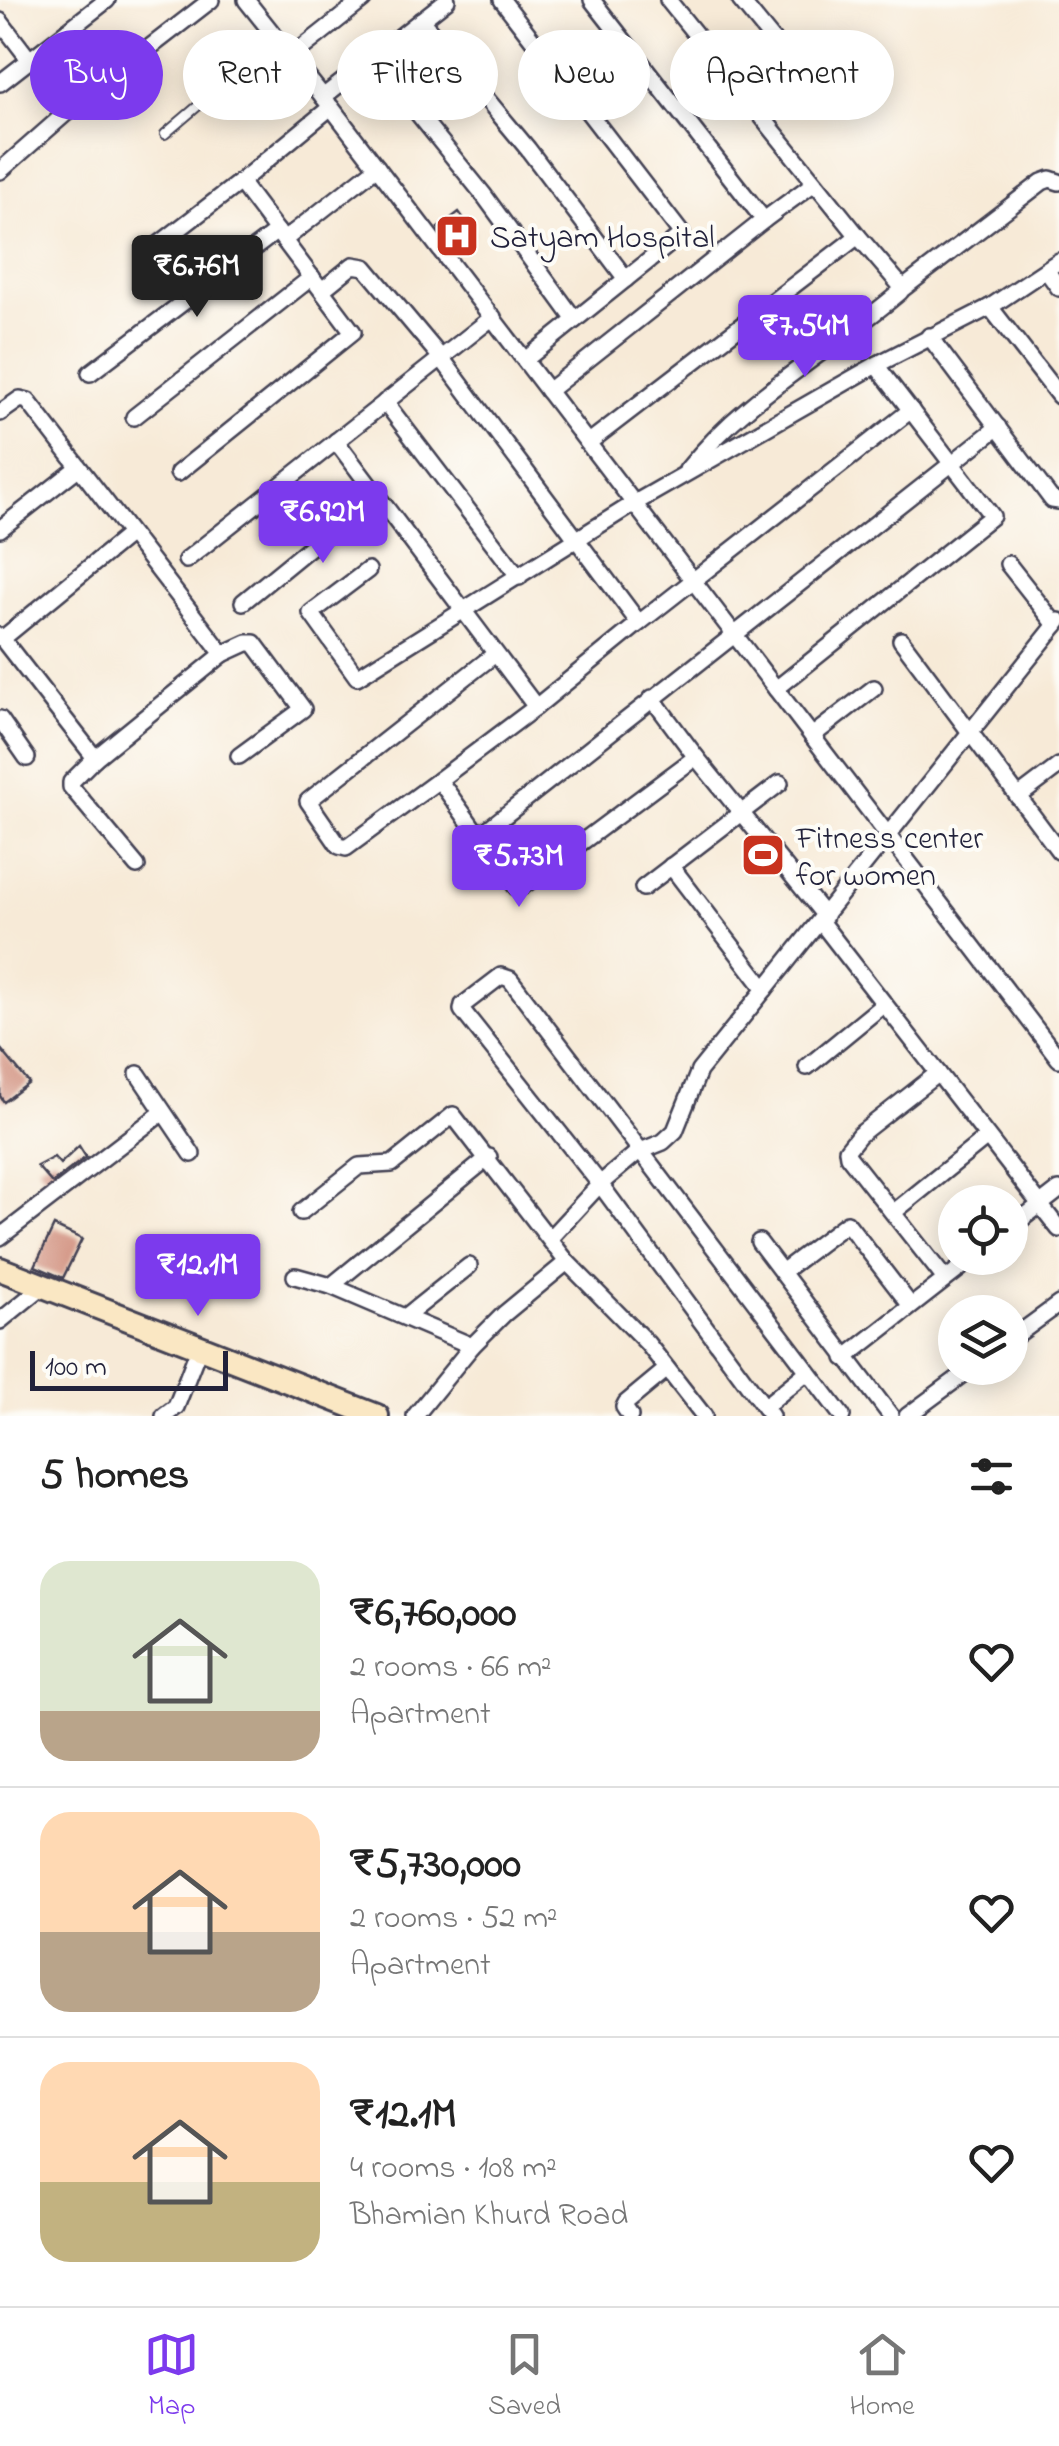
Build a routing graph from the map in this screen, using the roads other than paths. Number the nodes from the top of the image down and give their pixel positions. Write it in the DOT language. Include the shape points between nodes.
graph roads {
  1 [pos="107,0"];
  2 [pos="211,0"];
  3 [pos="363,0"];
  4 [pos="447,0"];
  5 [pos="502,0"];
  6 [pos="592,0"];
  7 [pos="668,0"];
  8 [pos="740,0"];
  9 [pos="253,2"];
  10 [pos="420,20"];
  11 [pos="0,21"];
  12 [pos="273,30"];
  13 [pos="408,30"];
  14 [pos="765,30"];
  15 [pos="317,36"];
  16 [pos="29,59"];
  17 [pos="0,83"];
  18 [pos="317,89"];
  19 [pos="337,92"];
  20 [pos="327,102"];
  21 [pos="183,119"];
  22 [pos="423,120"];
  23 [pos="165,134"];
  24 [pos="2,166"];
  25 [pos="377,167"];
  26 [pos="240,182"];
  27 [pos="1059,182"];
  28 [pos="813,184"];
  29 [pos="764,220"];
  30 [pos="280,235"];
  31 [pos="858,236"];
  32 [pos="152,249"];
  33 [pos="1052,266"];
  34 [pos="626,279"];
  35 [pos="317,283"];
  36 [pos="1059,288"];
  37 [pos="901,290"];
  38 [pos="990,307"];
  39 [pos="493,317"];
  40 [pos="574,320"];
  41 [pos="929,336"];
  42 [pos="442,358"];
  43 [pos="525,360"];
  44 [pos="876,365"];
  45 [pos="90,373"];
  46 [pos="548,391"];
  47 [pos="1059,396"];
  48 [pos="385,402"];
  49 [pos="910,410"];
  50 [pos="0,413"];
  51 [pos="134,417"];
  52 [pos="998,427"];
  53 [pos="336,440"];
  54 [pos="588,444"];
  55 [pos="952,465"];
  56 [pos="78,468"];
  57 [pos="178,473"];
  58 [pos="683,476"];
  59 [pos="374,495"];
  60 [pos="1059,501"];
  61 [pos="633,504"];
  62 [pos="0,529"];
  63 [pos="130,534"];
  64 [pos="578,540"];
  65 [pos="186,560"];
  66 [pos="1008,564"];
  67 [pos="368,570"];
  68 [pos="519,577"];
  69 [pos="693,582"];
  70 [pos="244,602"];
  71 [pos="463,613"];
  72 [pos="640,623"];
  73 [pos="1056,630"];
  74 [pos="735,636"];
  75 [pos="1,637"];
  76 [pos="902,640"];
  77 [pos="223,654"];
  78 [pos="495,654"];
  79 [pos="874,688"];
  80 [pos="776,689"];
  81 [pos="652,698"];
  82 [pos="536,707"];
  83 [pos="0,720"];
  84 [pos="970,732"];
  85 [pos="812,736"];
  86 [pos="239,756"];
  87 [pos="696,757"];
  88 [pos="27,758"];
  89 [pos="95,758"];
  90 [pos="1059,766"];
  91 [pos="439,780"];
  92 [pos="780,783"];
  93 [pos="1018,797"];
  94 [pos="740,814"];
  95 [pos="479,836"];
  96 [pos="890,836"];
  97 [pos="1059,851"];
  98 [pos="137,866"];
  99 [pos="671,866"];
  100 [pos="643,888"];
  101 [pos="822,918"];
  102 [pos="765,989"];
  103 [pos="884,1004"];
  104 [pos="1059,1059"];
  105 [pos="807,1067"];
  106 [pos="938,1073"];
  107 [pos="138,1074"];
  108 [pos="163,1112"];
  109 [pos="987,1137"];
  110 [pos="638,1152"];
  111 [pos="192,1154"];
  112 [pos="489,1157"];
  113 [pos="600,1184"];
  114 [pos="1059,1190"];
  115 [pos="1039,1205"];
  116 [pos="899,1208"];
  117 [pos="302,1212"];
  118 [pos="1028,1214"];
  119 [pos="1059,1230"];
  120 [pos="0,1237"];
  121 [pos="550,1238"];
  122 [pos="760,1242"];
  123 [pos="566,1262"];
  124 [pos="469,1266"];
  125 [pos="0,1268"];
  126 [pos="782,1272"];
  127 [pos="951,1275"];
  128 [pos="294,1276"];
  129 [pos="945,1280"];
  130 [pos="43,1286"];
  131 [pos="331,1286"];
  132 [pos="1059,1304"];
  133 [pos="911,1306"];
  134 [pos="405,1316"];
  135 [pos="0,1321"];
  136 [pos="1028,1327"];
  137 [pos="472,1346"];
  138 [pos="199,1348"];
  139 [pos="845,1358"];
  140 [pos="667,1369"];
  141 [pos="807,1372"];
  142 [pos="949,1385"];
  143 [pos="768,1411"];
  144 [pos="170,1412"];
  145 [pos="192,1416"];
  146 [pos="377,1416"];
  147 [pos="415,1416"];
  148 [pos="630,1416"];
  149 [pos="704,1416"];
  150 [pos="842,1416"];
  151 [pos="892,1416"];
  152 [pos="907,1416"];
  1 -- 16 [label="street"];
  2 -- 24 [label="street"];
  3 -- 15 [label="street"];
  4 -- 10 [label="street"];
  5 -- 34 [label="street" via="681,232"];
  6 -- 29 [label="street"];
  7 -- 28 [label="street"];
  8 -- 14 [label="street"];
  9 -- 12 [label="street"];
  10 -- 13 [label="street"];
  10 -- 34 [label="street"];
  11 -- 16 [label="street"];
  16 -- 17 [label="street"];
  18 -- 20 [label="street"];
  19 -- 20 [label="street"];
  20 -- 25 [label="street"];
  20 -- 26 [label="street"];
  21 -- 23 [label="lane"];
  22 -- 40 [label="street"];
  25 -- 30 [label="street"];
  25 -- 39 [label="street"];
  26 -- 30 [label="street"];
  26 -- 32 [label="street"];
  27 -- 37 [label="street" via="1042,182"];
  28 -- 29 [label="street"];
  28 -- 31 [label="street"];
  29 -- 46 [label="street"];
  30 -- 35 [label="street"];
  30 -- 45 [label="street"];
  31 -- 37 [label="street"];
  31 -- 54 [label="street"];
  33 -- 36 [label="street"];
  33 -- 38 [label="street"];
  34 -- 40 [label="street"];
  35 -- 42 [label="street" via="361,264"];
  35 -- 51 [label="street"];
  35 -- 57 [label="street" via="352,327 351,336"];
  37 -- 58 [label="street" via="752,404"];
  38 -- 41 [label="street"];
  38 -- 47 [label="street"];
  39 -- 42 [label="street"];
  39 -- 43 [label="street"];
  40 -- 43 [label="street"];
  41 -- 44 [label="street"];
  41 -- 52 [label="street"];
  42 -- 48 [label="street"];
  42 -- 64 [label="street"];
  43 -- 46 [label="street"];
  44 -- 49 [label="street"];
  44 -- 58 [label="street"];
  46 -- 54 [label="street"];
  48 -- 53 [label="street"];
  48 -- 68 [label="street"];
  49 -- 55 [label="street"];
  49 -- 69 [label="street"];
  50 -- 56 [label="street" via="26,399"];
  52 -- 55 [label="street"];
  52 -- 60 [label="street"];
  53 -- 59 [label="street"];
  53 -- 65 [label="street"];
  54 -- 61 [label="street"];
  55 -- 74 [label="street"];
  55 -- 80 [label="street" via="991,511 990,520"];
  56 -- 62 [label="street"];
  56 -- 63 [label="street"];
  58 -- 61 [label="street"];
  59 -- 70 [label="street"];
  59 -- 71 [label="street"];
  61 -- 64 [label="street"];
  61 -- 69 [label="street"];
  63 -- 75 [label="street"];
  63 -- 77 [label="street"];
  64 -- 68 [label="street"];
  64 -- 72 [label="street"];
  66 -- 73 [label="street"];
  67 -- 71 [label="street" via="311,613 357,677"];
  68 -- 71 [label="street"];
  69 -- 72 [label="street"];
  69 -- 74 [label="street"];
  71 -- 78 [label="street"];
  72 -- 82 [label="street"];
  73 -- 84 [label="street"];
  74 -- 80 [label="street"];
  74 -- 81 [label="street"];
  75 -- 89 [label="street"];
  76 -- 84 [label="street"];
  77 -- 86 [label="street" via="254,643 304,709"];
  77 -- 89 [label="street"];
  78 -- 82 [label="street"];
  78 -- 91 [label="street" via="308,801 344,848"];
  79 -- 85 [label="street"];
  80 -- 85 [label="street"];
  81 -- 87 [label="street"];
  81 -- 95 [label="street"];
  82 -- 91 [label="street"];
  83 -- 88 [label="street"];
  84 -- 93 [label="street"];
  84 -- 96 [label="street"];
  85 -- 96 [label="street"];
  87 -- 94 [label="street"];
  87 -- 95 [label="street" via="521,887"];
  89 -- 98 [label="street" via="71,787"];
  90 -- 93 [label="street"];
  91 -- 95 [label="street"];
  92 -- 94 [label="street"];
  93 -- 97 [label="street"];
  94 -- 99 [label="street"];
  94 -- 101 [label="street"];
  96 -- 101 [label="street"];
  96 -- 104 [label="street"];
  99 -- 100 [label="street"];
  99 -- 102 [label="street"];
  101 -- 102 [label="street"];
  101 -- 103 [label="street"];
  102 -- 110 [label="street" via="699,1072 676,1132"];
  103 -- 105 [label="street"];
  103 -- 106 [label="street"];
  106 -- 109 [label="street"];
  106 -- 129 [label="street" via="847,1150"];
  107 -- 108 [label="street"];
  108 -- 111 [label="street"];
  108 -- 120 [label="street"];
  109 -- 115 [label="street"];
  109 -- 116 [label="street"];
  110 -- 113 [label="street"];
  110 -- 113 [label="street" via="510,979 501,976 463,1005"];
  110 -- 141 [label="street"];
  112 -- 117 [label="street" via="451,1115 392,1164 361,1164"];
  112 -- 121 [label="street"];
  112 -- 131 [label="street"];
  113 -- 121 [label="street"];
  113 -- 143 [label="street"];
  114 -- 115 [label="street"];
  115 -- 118 [label="street"];
  115 -- 119 [label="street"];
  121 -- 123 [label="street"];
  122 -- 126 [label="street"];
  123 -- 137 [label="street"];
  123 -- 140 [label="street"];
  124 -- 134 [label="street"];
  125 -- 130 [label="street"];
  126 -- 133 [label="street" via="847,1223"];
  126 -- 139 [label="street"];
  127 -- 129 [label="street"];
  128 -- 131 [label="street"];
  129 -- 133 [label="street"];
  130 -- 135 [label="street"];
  130 -- 138 [label="street"];
  131 -- 134 [label="street"];
  132 -- 136 [label="street"];
  133 -- 139 [label="street"];
  134 -- 137 [label="street"];
  137 -- 147 [label="street"];
  138 -- 144 [label="street"];
  138 -- 146 [label="street"];
  139 -- 151 [label="street"];
  140 -- 148 [label="street" via="626,1403"];
  140 -- 149 [label="street"];
  141 -- 143 [label="street"];
  141 -- 150 [label="street"];
  142 -- 152 [label="street"];
  144 -- 145 [label="street"];
}
